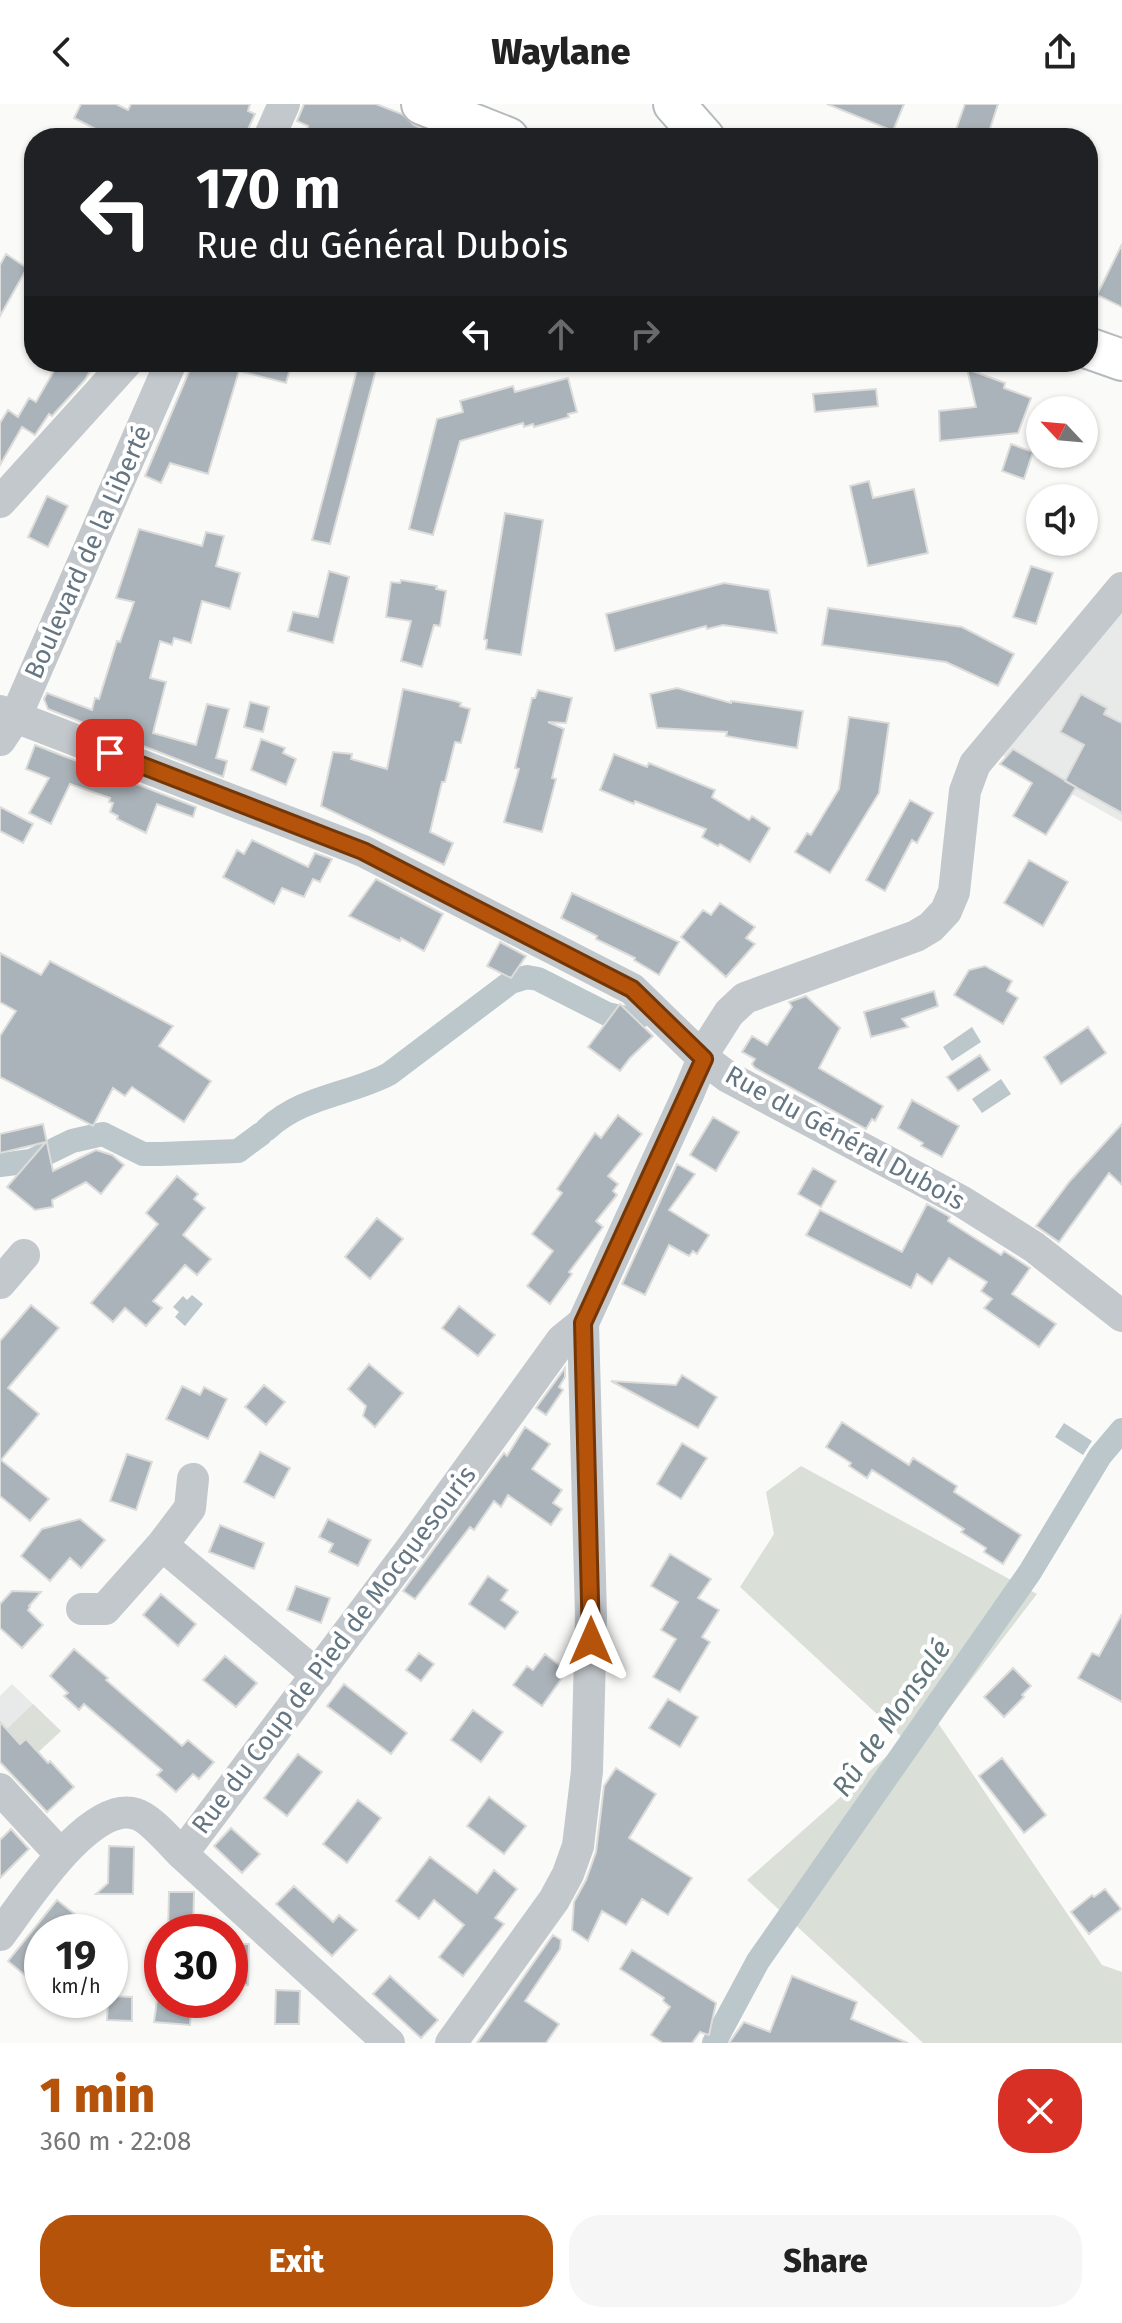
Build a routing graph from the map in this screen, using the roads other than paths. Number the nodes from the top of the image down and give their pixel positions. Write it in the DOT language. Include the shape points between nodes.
graph roads {
  1 [pos="284,104"];
  2 [pos="422,104"];
  3 [pos="661,104"];
  4 [pos="674,104"];
  5 [pos="273,128"];
  6 [pos="483,128"];
  7 [pos="674,128"];
  8 [pos="695,128"];
  9 [pos="1098,352"];
  10 [pos="1122,360"];
  11 [pos="1098,366"];
  12 [pos="118,372"];
  13 [pos="166,372"];
  14 [pos="1122,374"];
  15 [pos="0,502"];
  16 [pos="1122,588"];
  17 [pos="5,722"];
  18 [pos="704,1059"];
  19 [pos="24,1255"];
  20 [pos="0,1283"];
  21 [pos="1122,1316"];
  22 [pos="583,1323"];
  23 [pos="193,1479"];
  24 [pos="162,1545"];
  25 [pos="82,1609"];
  26 [pos="317,1675"];
  27 [pos="0,1789"];
  28 [pos="182,1854"];
  29 [pos="61,1855"];
  30 [pos="0,1935"];
  31 [pos="389,2043"];
  32 [pos="451,2043"];
  1 -- 5 [label="street"];
  2 -- 6 [label="main road"];
  3 -- 7 [label="main road"];
  4 -- 8 [label="main road"];
  9 -- 10 [label="main road"];
  11 -- 14 [label="main road"];
  12 -- 15 [label="street"];
  13 -- 17 [label="street, Boulevard de la Liberté"];
  16 -- 18 [label="street" via="975,764 965,791 954,892 946,911 916,936 745,998 717,1030"];
  17 -- 18 [label="street, Rue du Général Dubois" via="363,851 632,989"];
  18 -- 21 [label="street, Rue du Général Dubois" via="728,1077 961,1201 1034,1247"];
  18 -- 22 [label="street"];
  19 -- 20 [label="street"];
  22 -- 26 [label="street, Rue du Coup de Pied de Mocquesouris" via="562,1340"];
  22 -- 32 [label="street" via="591,1615 587,1771 578,1846 554,1900"];
  23 -- 24 [label="street" via="190,1508"];
  24 -- 25 [label="street" via="105,1609"];
  24 -- 26 [label="street"];
  26 -- 28 [label="street, Rue du Coup de Pied de Mocquesouris"];
  27 -- 29 [label="street"];
  28 -- 29 [label="street, Rue du Coup de Pied de Mocquesouris" via="139,1814 122,1811 94,1825"];
  28 -- 31 [label="street"];
  29 -- 30 [label="street, Rue du Coup de Pied de Mocquesouris"];
}
